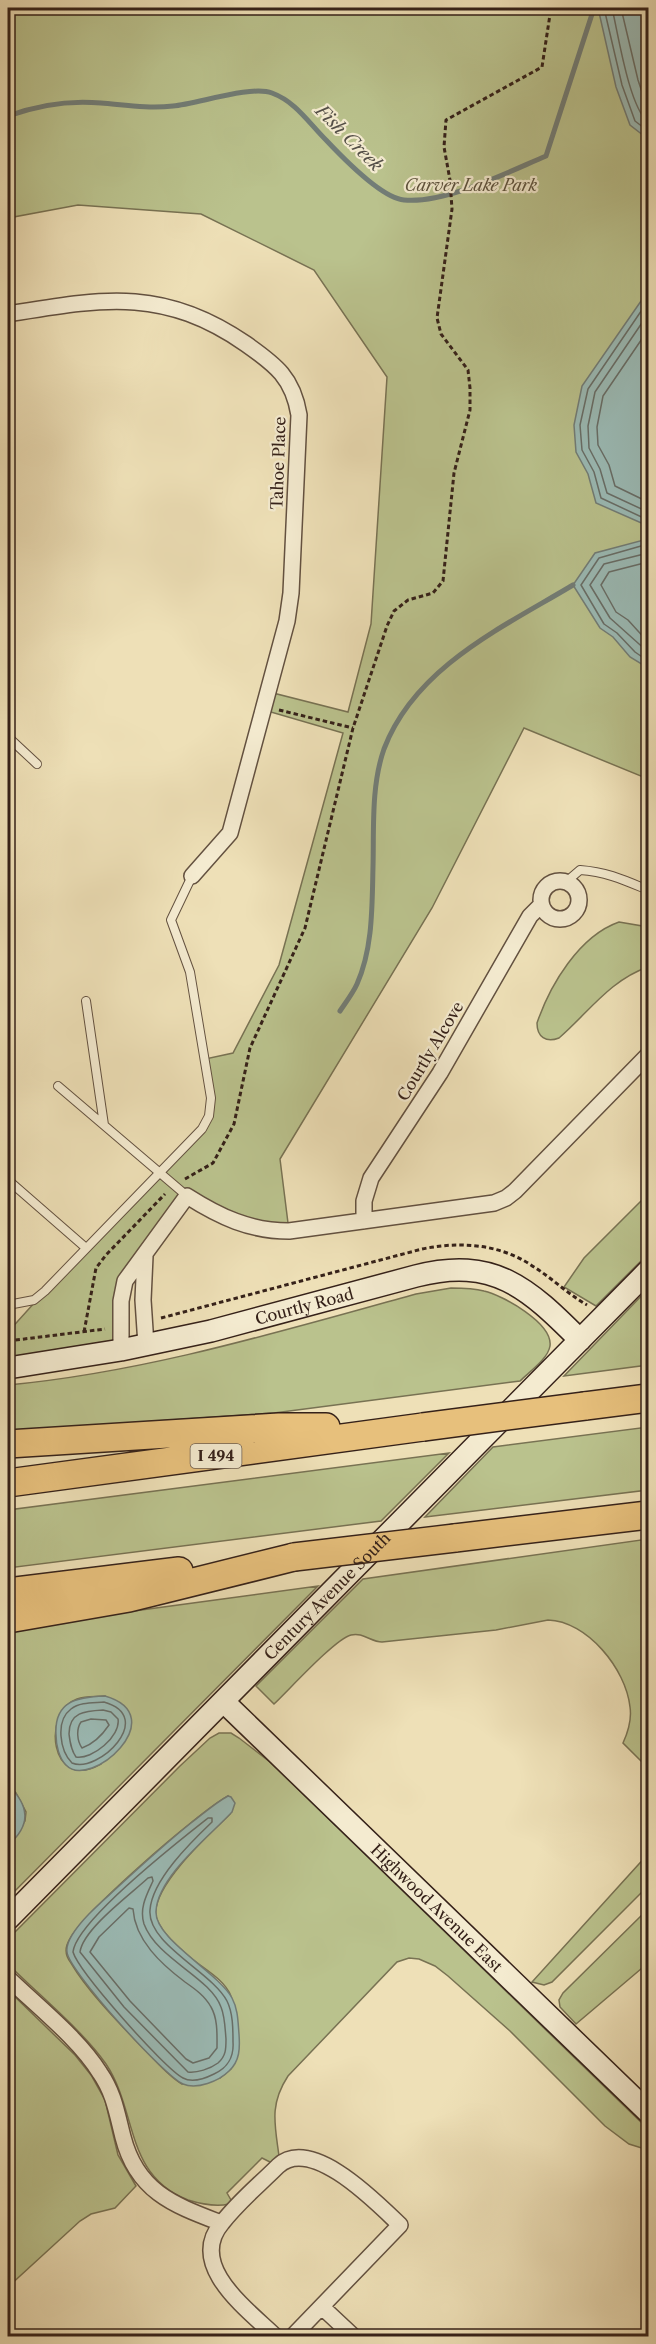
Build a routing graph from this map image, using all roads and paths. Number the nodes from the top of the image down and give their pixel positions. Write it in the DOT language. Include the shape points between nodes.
graph roads {
  1 [pos="551,8"];
  2 [pos="8,314"];
  3 [pos="266,706"];
  4 [pos="353,728"];
  5 [pos="8,737"];
  6 [pos="37,764"];
  7 [pos="192,876"];
  8 [pos="566,882"];
  9 [pos="648,891"];
  10 [pos="541,905"];
  11 [pos="86,1001"];
  12 [pos="648,1055"];
  13 [pos="58,1086"];
  14 [pos="104,1125"];
  15 [pos="160,1173"];
  16 [pos="8,1180"];
  17 [pos="174,1185"];
  18 [pos="188,1196"];
  19 [pos="364,1221"];
  20 [pos="86,1248"];
  21 [pos="145,1256"];
  22 [pos="648,1271"];
  23 [pos="8,1305"];
  24 [pos="84,1332"];
  25 [pos="580,1340"];
  26 [pos="146,1345"];
  27 [pos="121,1350"];
  28 [pos="8,1368"];
  29 [pos="648,1398"];
  30 [pos="423,1427"];
  31 [pos="8,1444"];
  32 [pos="8,1483"];
  33 [pos="648,1515"];
  34 [pos="294,1557"];
  35 [pos="8,1592"];
  36 [pos="8,1619"];
  37 [pos="224,1702"];
  38 [pos="8,1919"];
  39 [pos="8,1978"];
  40 [pos="648,2112"];
  41 [pos="221,2223"];
  42 [pos="322,2307"];
  43 [pos="275,2337"];
  44 [pos="293,2337"];
  45 [pos="353,2337"];
  1 -- 4 [label="path" via="542,68 446,120 444,147 452,209 437,318 441,334 468,370 470,410 454,473 443,581 433,593 408,600 394,611"];
  2 -- 3 [label="street, Tahoe Place" via="110,300 152,303 213,324 281,371 296,399 299,415 291,593"];
  3 -- 4 [label="path"];
  3 -- 7 [label="street, Tahoe Place" via="230,833"];
  4 -- 17 [label="path" via="305,928 250,1048 234,1124 213,1163"];
  5 -- 6 [label="lane"];
  7 -- 15 [label="lane" via="171,921 190,972 211,1098 202,1129"];
  8 -- 9 [label="lane" via="580,870 597,871"];
  8 -- 10 [label="street" via="554,882 545,888"];
  8 -- 10 [label="street" via="579,898 572,914 556,918 546,914"];
  10 -- 19 [label="street, Courtly Alcove" via="530,916 440,1073 374,1174 365,1196"];
  11 -- 14 [label="lane"];
  12 -- 19 [label="street" via="504,1199"];
  13 -- 14 [label="lane"];
  14 -- 15 [label="lane"];
  15 -- 17 [label="lane"];
  15 -- 20 [label="lane"];
  16 -- 20 [label="lane"];
  17 -- 18 [label="lane"];
  17 -- 24 [label="path" via="96,1268"];
  18 -- 19 [label="street" via="226,1219 268,1231"];
  18 -- 21 [label="street"];
  20 -- 23 [label="lane" via="34,1300"];
  21 -- 26 [label="street"];
  21 -- 27 [label="street" via="125,1281"];
  22 -- 25 [label="street, Century Avenue South"];
  25 -- 26 [label="street, Courtly Road" via="517,1285 487,1273 461,1270 416,1276"];
  25 -- 37 [label="street, Century Avenue South"];
  26 -- 27 [label="street, Courtly Road"];
  27 -- 28 [label="street, Courtly Road"];
  29 -- 30 [label="highway, I 494, bridge"];
  30 -- 31 [label="highway" via="279,1427"];
  30 -- 32 [label="highway, I 494"];
  33 -- 34 [label="highway, bridge"];
  34 -- 35 [label="highway"];
  34 -- 36 [label="highway" via="129,1598"];
  37 -- 38 [label="street, Century Avenue South"];
  37 -- 40 [label="street, Highwood Avenue East"];
  39 -- 41 [label="street" via="96,2066 112,2095 127,2150 152,2188 171,2202"];
  41 -- 42 [label="street" via="281,2162 297,2158 328,2165 384,2211 400,2225"];
  41 -- 43 [label="street" via="212,2246 215,2270"];
  42 -- 44 [label="street"];
  42 -- 45 [label="street"];
}
